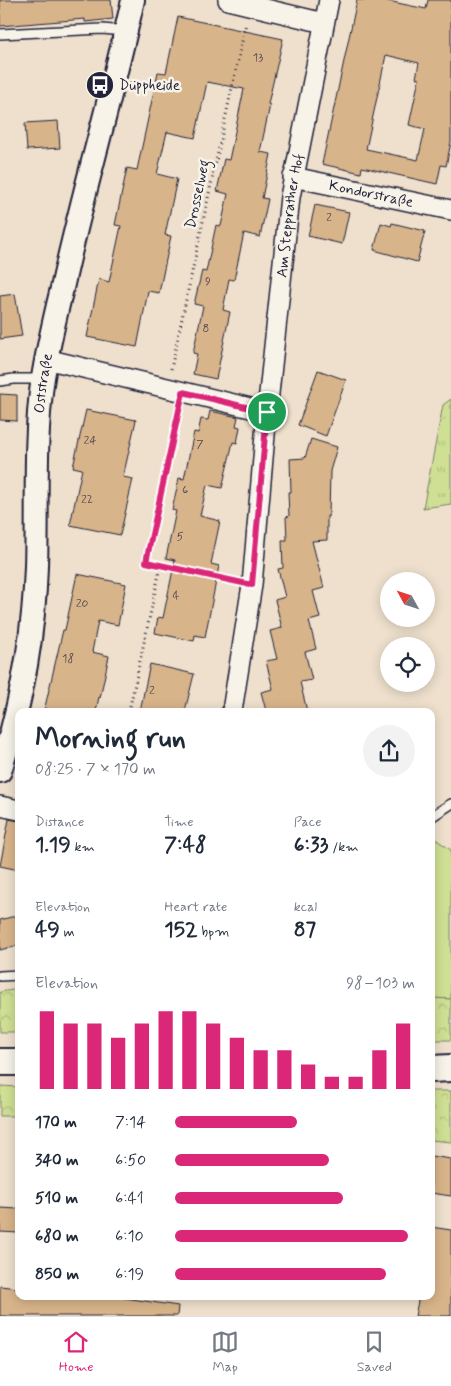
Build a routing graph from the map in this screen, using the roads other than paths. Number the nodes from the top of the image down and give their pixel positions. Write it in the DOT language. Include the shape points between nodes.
graph roads {
  1 [pos="133,0"];
  2 [pos="228,0"];
  3 [pos="329,0"];
  4 [pos="324,23"];
  5 [pos="126,31"];
  6 [pos="0,34"];
  7 [pos="293,177"];
  8 [pos="451,210"];
  9 [pos="44,370"];
  10 [pos="0,381"];
  11 [pos="267,412"];
  12 [pos="232,708"];
  13 [pos="4,740"];
  14 [pos="0,771"];
  15 [pos="451,804"];
  16 [pos="0,806"];
  17 [pos="15,809"];
  18 [pos="435,814"];
  19 [pos="15,975"];
  20 [pos="0,976"];
  21 [pos="0,1062"];
  22 [pos="15,1062"];
  23 [pos="451,1068"];
  24 [pos="435,1069"];
  1 -- 5 [label="street, Oststraße"];
  2 -- 4 [label="street"];
  3 -- 4 [label="street, Am Stepprather Hof"];
  4 -- 7 [label="street, Am Stepprather Hof"];
  5 -- 6 [label="lane" via="102,29"];
  5 -- 9 [label="street, Oststraße" via="77,220"];
  7 -- 8 [label="street, Kondorstraße"];
  7 -- 11 [label="street, Am Stepprather Hof"];
  9 -- 10 [label="lane"];
  9 -- 11 [label="street" via="175,390"];
  9 -- 13 [label="street, Oststraße" via="37,450 33,614 26,664"];
  11 -- 12 [label="street, Am Stepprather Hof" via="252,585"];
  13 -- 14 [label="street, Oststraße"];
  15 -- 18 [label="lane"];
  16 -- 17 [label="street"];
  19 -- 20 [label="lane"];
  21 -- 22 [label="main road"];
  23 -- 24 [label="main road"];
}
